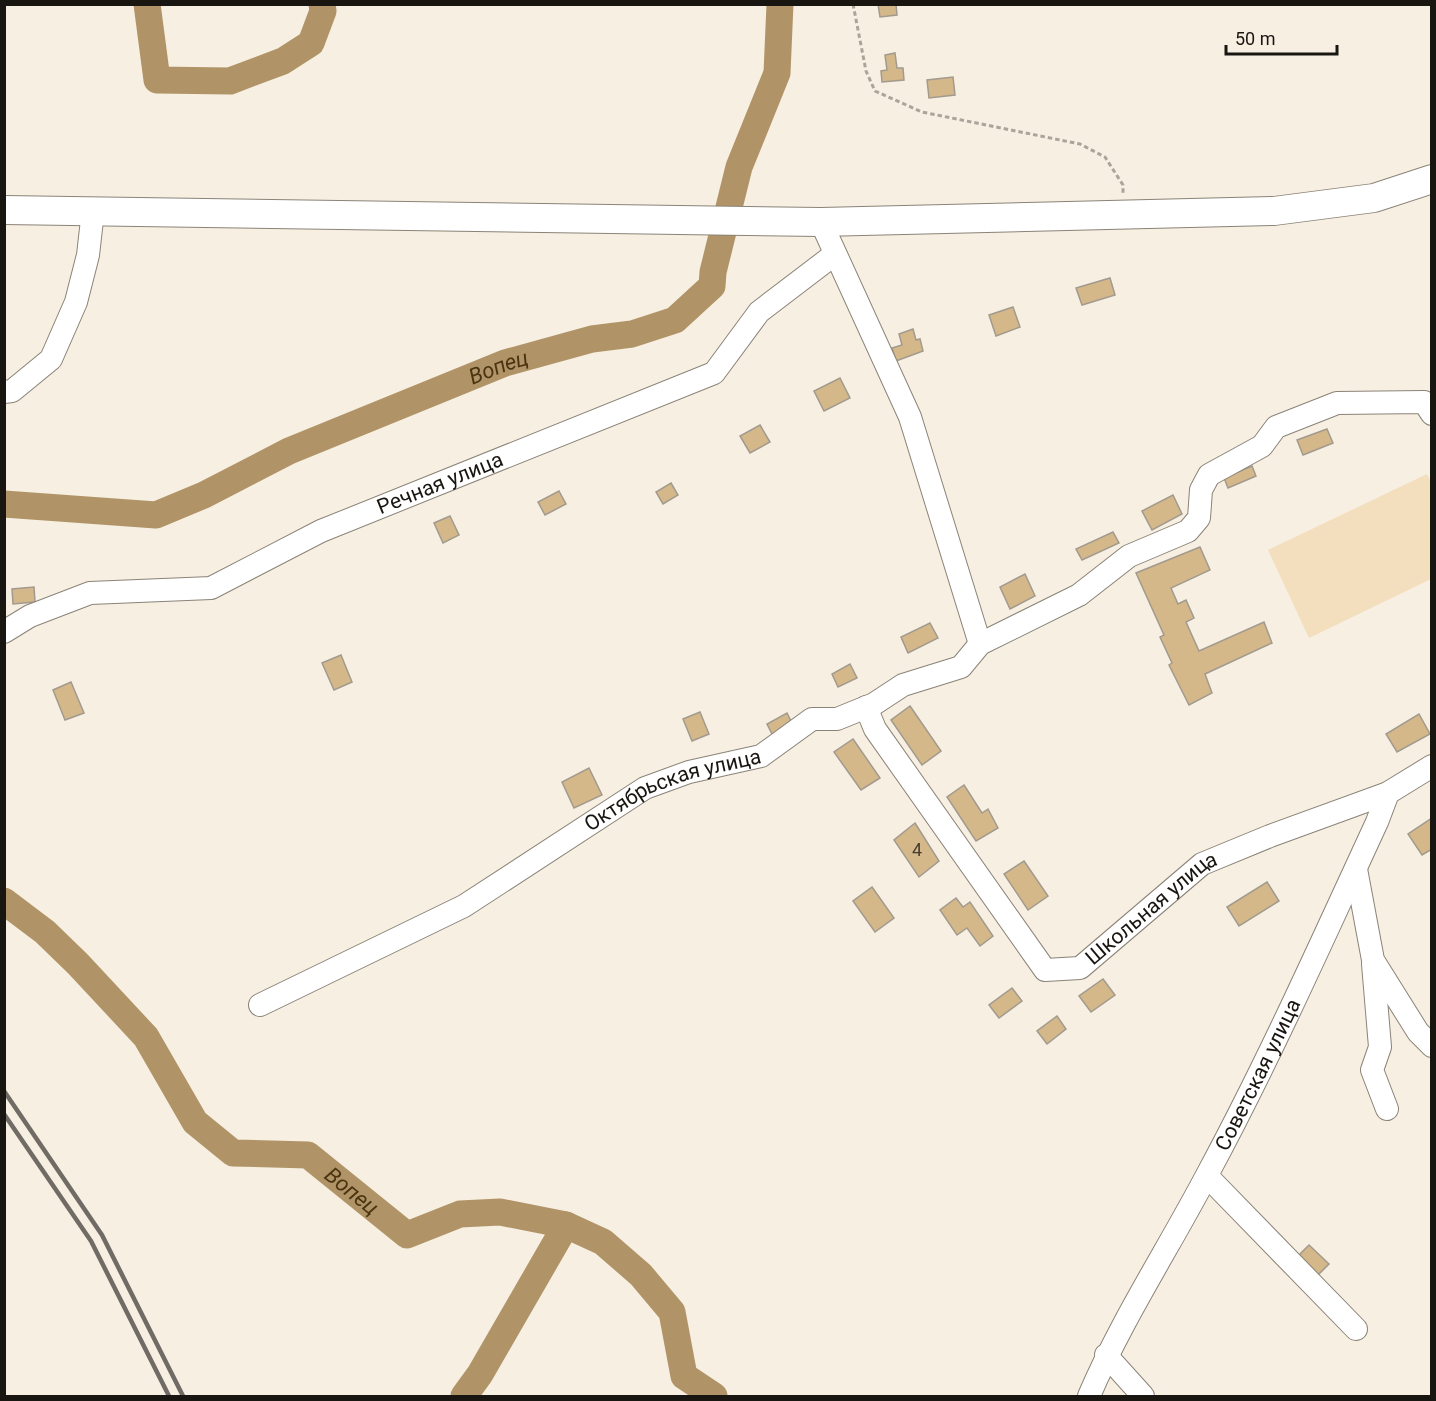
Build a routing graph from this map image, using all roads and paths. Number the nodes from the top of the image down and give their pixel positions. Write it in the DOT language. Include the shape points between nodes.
graph roads {
  1 [pos="852,4"];
  2 [pos="1431,179"];
  3 [pos="4,210"];
  4 [pos="93,211"];
  5 [pos="1123,215"];
  6 [pos="809,223"];
  7 [pos="835,254"];
  8 [pos="4,392"];
  9 [pos="1431,414"];
  10 [pos="4,632"];
  11 [pos="980,644"];
  12 [pos="866,707"];
  13 [pos="1431,766"];
  14 [pos="1388,793"];
  15 [pos="1356,868"];
  16 [pos="1373,960"];
  17 [pos="260,1005"];
  18 [pos="1431,1046"];
  19 [pos="1387,1109"];
  20 [pos="1207,1176"];
  21 [pos="1356,1329"];
  22 [pos="1107,1355"];
  23 [pos="1089,1396"];
  24 [pos="1143,1396"];
  1 -- 5 [label="path" via="866,71 875,91 922,112 1080,144 1105,157 1123,185"];
  2 -- 5 [label="main road" via="1374,198 1274,211"];
  3 -- 4 [label="main road"];
  4 -- 6 [label="main road"];
  4 -- 8 [label="street" via="88,255 76,302 51,359 12,391"];
  5 -- 6 [label="main road"];
  6 -- 7 [label="street"];
  7 -- 10 [label="street, Речная улица" via="759,312 714,373 321,531 211,588 90,593 30,616"];
  7 -- 11 [label="street" via="910,417"];
  9 -- 11 [label="street, Октябрьская улица" via="1424,402 1337,403 1276,427 1263,446 1209,475 1201,490 1199,518 1188,531 1129,556 1079,595"];
  11 -- 12 [label="street, Октябрьская улица" via="961,667 903,685"];
  12 -- 14 [label="street, Школьная улица" via="875,729 1045,970 1080,968 1202,864"];
  12 -- 17 [label="street, Октябрьская улица" via="837,718 812,719 761,756 689,772 645,788 464,906"];
  13 -- 14 [label="street"];
  14 -- 15 [label="street, Советская улица"];
  15 -- 16 [label="street"];
  15 -- 20 [label="street, Советская улица" via="1282,1029"];
  16 -- 18 [label="street"];
  16 -- 19 [label="street" via="1380,1047 1372,1070"];
  20 -- 21 [label="street"];
  20 -- 22 [label="street, Советская улица"];
  22 -- 23 [label="street, Советская улица"];
  22 -- 24 [label="street"];
}
